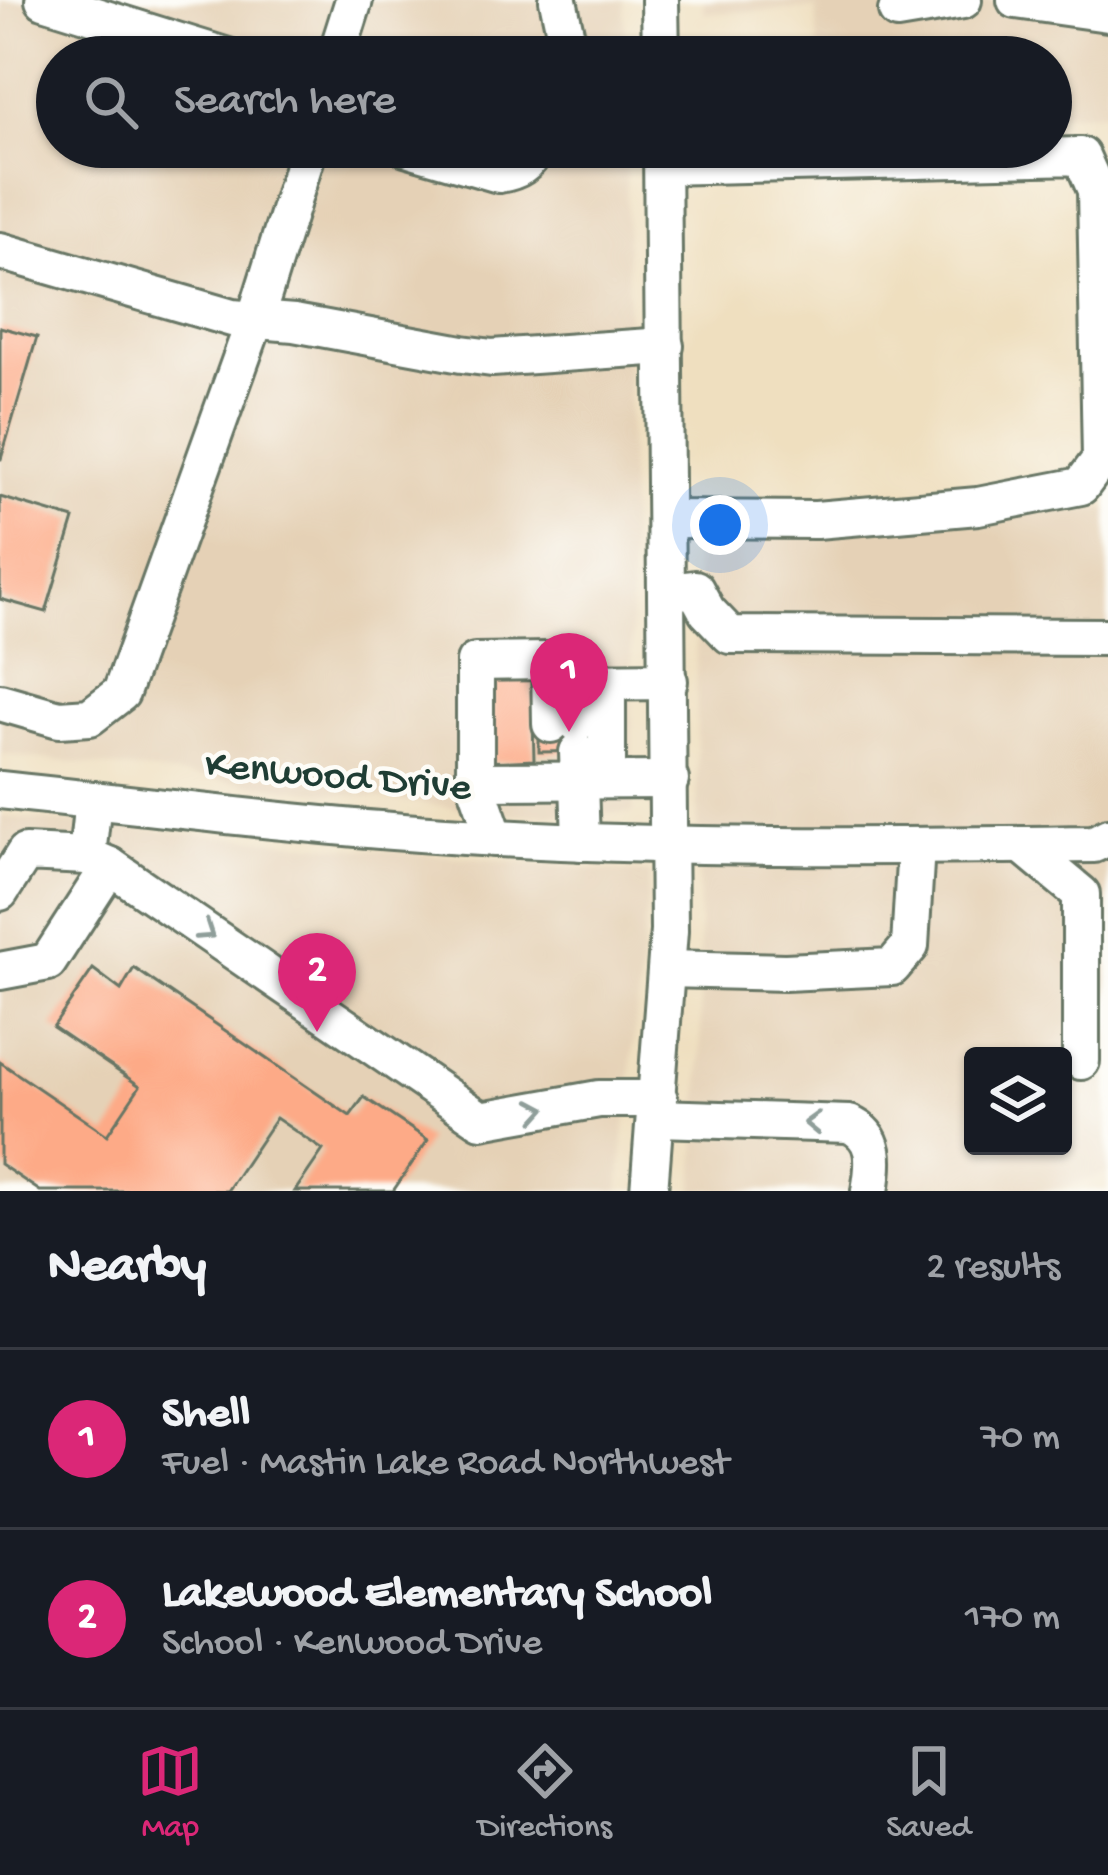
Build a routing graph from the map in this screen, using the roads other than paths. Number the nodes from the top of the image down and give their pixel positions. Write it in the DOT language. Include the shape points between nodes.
graph roads {
  1 [pos="44,0"];
  2 [pos="354,0"];
  3 [pos="558,0"];
  4 [pos="660,0"];
  5 [pos="963,0"];
  6 [pos="1016,0"];
  7 [pos="119,10"];
  8 [pos="897,11"];
  9 [pos="1108,14"];
  10 [pos="179,36"];
  11 [pos="343,36"];
  12 [pos="566,36"];
  13 [pos="661,36"];
  14 [pos="1072,156"];
  15 [pos="302,168"];
  16 [pos="478,168"];
  17 [pos="519,168"];
  18 [pos="663,168"];
  19 [pos="0,251"];
  20 [pos="255,320"];
  21 [pos="665,346"];
  22 [pos="667,519"];
  23 [pos="668,592"];
  24 [pos="1108,637"];
  25 [pos="578,675"];
  26 [pos="669,681"];
  27 [pos="0,702"];
  28 [pos="571,756"];
  29 [pos="670,780"];
  30 [pos="476,781"];
  31 [pos="0,790"];
  32 [pos="93,800"];
  33 [pos="1108,837"];
  34 [pos="495,838"];
  35 [pos="580,842"];
  36 [pos="670,844"];
  37 [pos="1022,845"];
  38 [pos="916,847"];
  39 [pos="98,861"];
  40 [pos="0,892"];
  41 [pos="667,969"];
  42 [pos="0,971"];
  43 [pos="1082,1060"];
  44 [pos="658,1108"];
  45 [pos="649,1191"];
  46 [pos="870,1191"];
  1 -- 7 [label="street"];
  2 -- 11 [label="street"];
  3 -- 12 [label="street"];
  4 -- 13 [label="street"];
  5 -- 8 [label="street"];
  6 -- 9 [label="street"];
  7 -- 10 [label="street"];
  14 -- 22 [label="street" via="1081,156 1096,190 1102,459 1081,486 978,506 816,520"];
  15 -- 20 [label="street"];
  16 -- 17 [label="street"];
  18 -- 21 [label="street"];
  19 -- 20 [label="street"];
  20 -- 21 [label="street" via="492,358"];
  20 -- 27 [label="street" via="121,694 90,717 59,719"];
  21 -- 22 [label="street"];
  22 -- 23 [label="street"];
  23 -- 24 [label="street" via="694,590 730,635"];
  23 -- 26 [label="street"];
  25 -- 26 [label="street"];
  25 -- 28 [label="street"];
  25 -- 28 [label="street"];
  25 -- 30 [label="street" via="475,662"];
  26 -- 29 [label="street"];
  28 -- 29 [label="street"];
  28 -- 30 [label="street"];
  28 -- 35 [label="street"];
  29 -- 36 [label="street"];
  30 -- 34 [label="street"];
  31 -- 32 [label="street, Kenwood Drive"];
  32 -- 34 [label="street, Kenwood Drive"];
  32 -- 39 [label="street"];
  33 -- 37 [label="street, Kenwood Drive"];
  34 -- 35 [label="street, Kenwood Drive"];
  35 -- 36 [label="street, Kenwood Drive"];
  36 -- 38 [label="street, Kenwood Drive"];
  36 -- 41 [label="street"];
  37 -- 38 [label="street, Kenwood Drive"];
  37 -- 43 [label="street" via="1081,894"];
  38 -- 41 [label="street" via="910,946 892,967"];
  39 -- 40 [label="street" via="25,853"];
  39 -- 42 [label="street" via="48,962"];
  39 -- 44 [label="street, one-way" via="481,1120 599,1099"];
  41 -- 44 [label="street"];
  44 -- 45 [label="street"];
  46 -- 44 [label="street, one-way" via="873,1145 865,1130"];
}
